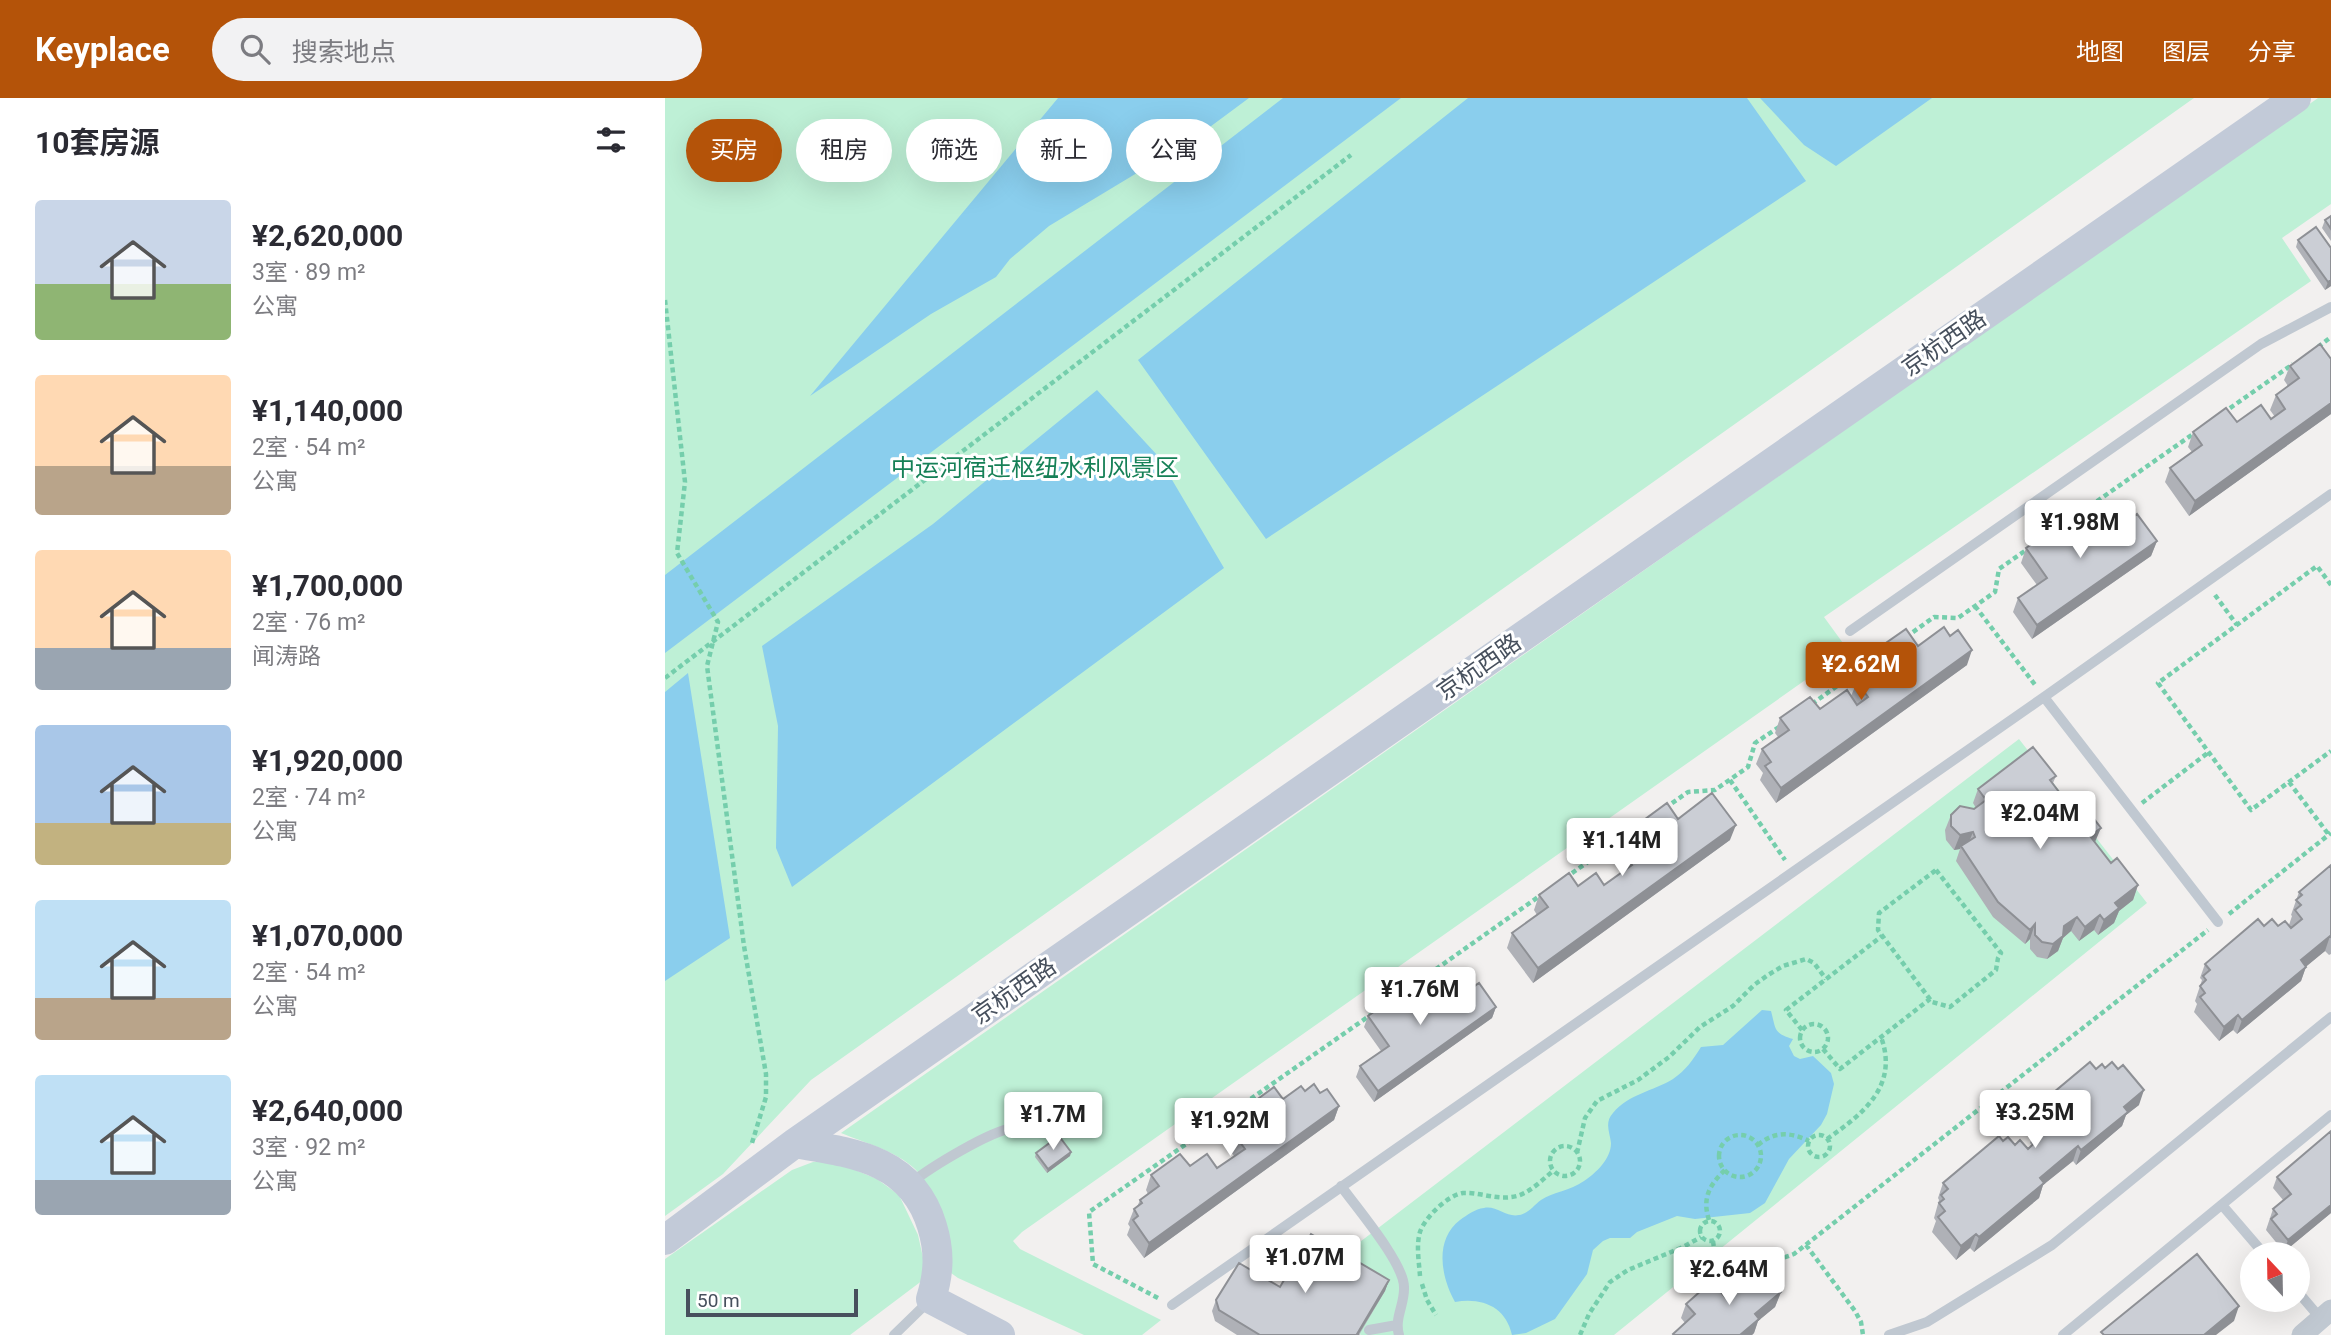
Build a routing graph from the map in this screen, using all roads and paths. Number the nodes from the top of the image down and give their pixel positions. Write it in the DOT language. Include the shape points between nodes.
graph roads {
  1 [pos="2296,98"];
  2 [pos="1351,155"];
  3 [pos="665,300"];
  4 [pos="2331,307"];
  5 [pos="2331,337"];
  6 [pos="2308,353"];
  7 [pos="2297,361"];
  8 [pos="2217,417"];
  9 [pos="2205,425"];
  10 [pos="2331,494"];
  11 [pos="2080,513"];
  12 [pos="2034,545"];
  13 [pos="2206,583"];
  14 [pos="2331,585"];
  15 [pos="1975,606"];
  16 [pos="2237,625"];
  17 [pos="1850,631"];
  18 [pos="713,639"];
  19 [pos="1901,641"];
  20 [pos="1878,657"];
  21 [pos="665,678"];
  22 [pos="2044,697"];
  23 [pos="1811,704"];
  24 [pos="1789,720"];
  25 [pos="2331,751"];
  26 [pos="2209,752"];
  27 [pos="1730,780"];
  28 [pos="2289,782"];
  29 [pos="2133,810"];
  30 [pos="1654,816"];
  31 [pos="1643,824"];
  32 [pos="2330,834"];
  33 [pos="1793,872"];
  34 [pos="1564,879"];
  35 [pos="1552,887"];
  36 [pos="2218,922"];
  37 [pos="1882,936"];
  38 [pos="1826,979"];
  39 [pos="1417,982"];
  40 [pos="1930,999"];
  41 [pos="1383,1006"];
  42 [pos="2331,1017"];
  43 [pos="1802,1030"];
  44 [pos="1881,1037"];
  45 [pos="1823,1049"];
  46 [pos="1070,1115"];
  47 [pos="2331,1115"];
  48 [pos="1827,1139"];
  49 [pos="1809,1141"];
  50 [pos="795,1143"];
  51 [pos="1758,1145"];
  52 [pos="1577,1153"];
  53 [pos="1725,1170"];
  54 [pos="1553,1171"];
  55 [pos="740,1184"];
  56 [pos="909,1184"];
  57 [pos="1341,1186"];
  58 [pos="2222,1205"];
  59 [pos="1709,1220"];
  60 [pos="1701,1237"];
  61 [pos="665,1240"];
  62 [pos="1713,1241"];
  63 [pos="2254,1242"];
  64 [pos="1806,1245"];
  65 [pos="930,1299"];
  66 [pos="2310,1301"];
  67 [pos="1172,1305"];
  68 [pos="2326,1314"];
  69 [pos="1436,1315"];
  70 [pos="1369,1330"];
  71 [pos="1398,1330"];
  72 [pos="894,1335"];
  73 [pos="1000,1335"];
  74 [pos="1580,1335"];
  75 [pos="1863,1335"];
  76 [pos="1889,1335"];
  77 [pos="2063,1335"];
  78 [pos="2302,1335"];
  1 -- 50 [label="street, 京杭西路"];
  2 -- 18 [label="path"];
  3 -- 18 [label="path" via="685,482 677,553 718,622"];
  4 -- 17 [label="lane" via="2261,344"];
  5 -- 6 [label="path"];
  7 -- 8 [label="path"];
  9 -- 11 [label="path"];
  10 -- 13 [label="lane"];
  12 -- 15 [label="path" via="2000,569 1995,592"];
  13 -- 16 [label="path"];
  13 -- 22 [label="lane"];
  14 -- 16 [label="path" via="2317,566"];
  15 -- 19 [label="path" via="1958,618 1934,617"];
  15 -- 22 [label="path"];
  16 -- 26 [label="path" via="2158,683"];
  18 -- 21 [label="path"];
  18 -- 55 [label="path" via="707,666 766,1074 766,1097"];
  20 -- 23 [label="path"];
  22 -- 29 [label="lane"];
  22 -- 33 [label="lane"];
  24 -- 27 [label="path" via="1755,743 1748,768"];
  25 -- 28 [label="path"];
  26 -- 28 [label="path" via="2251,810"];
  26 -- 29 [label="path"];
  27 -- 30 [label="path" via="1716,790 1688,792"];
  27 -- 33 [label="path"];
  28 -- 32 [label="path"];
  29 -- 36 [label="lane"];
  31 -- 34 [label="path"];
  32 -- 36 [label="path"];
  33 -- 57 [label="lane"];
  35 -- 39 [label="path"];
  36 -- 64 [label="path"];
  37 -- 38 [label="path"];
  37 -- 40 [label="path"];
  37 -- 40 [label="path" via="1879,913 1936,870 2001,953 1996,970 1949,1007"];
  38 -- 43 [label="path" via="1786,1010"];
  38 -- 52 [label="path" via="1806,959 1768,975 1638,1080 1597,1101 1585,1118"];
  40 -- 44 [label="path"];
  41 -- 67 [label="path" via="1089,1212 1093,1264"];
  42 -- 76 [label="lane" via="2052,1245 1927,1322"];
  43 -- 45 [label="path" via="1801,1043 1806,1050"];
  43 -- 45 [label="path" via="1810,1024 1824,1028 1828,1041"];
  44 -- 45 [label="path" via="1840,1069"];
  44 -- 48 [label="path" via="1887,1069 1875,1098"];
  46 -- 56 [label="lane" via="1041,1131 1000,1131"];
  47 -- 58 [label="lane"];
  48 -- 49 [label="path" via="1818,1136"];
  48 -- 49 [label="path" via="1829,1149 1822,1157 1811,1154"];
  49 -- 51 [label="path" via="1787,1134 1766,1138"];
  50 -- 55 [label="street, 京杭西路"];
  50 -- 56 [label="street" via="852,1152"];
  51 -- 53 [label="path" via="1761,1158 1755,1171 1743,1177"];
  51 -- 53 [label="path" via="1748,1136 1728,1139 1719,1157"];
  52 -- 54 [label="path" via="1579,1167 1571,1175"];
  52 -- 54 [label="path" via="1569,1147 1555,1149 1549,1162"];
  53 -- 59 [label="path" via="1707,1192"];
  54 -- 69 [label="path" via="1518,1196 1490,1198 1463,1193 1451,1197 1426,1221 1418,1249 1420,1279"];
  55 -- 61 [label="street, 京杭西路"];
  56 -- 65 [label="street" via="919,1194 935,1236 939,1261"];
  57 -- 67 [label="lane"];
  57 -- 71 [label="lane" via="1400,1274 1404,1287"];
  58 -- 63 [label="lane"];
  58 -- 77 [label="lane"];
  59 -- 60 [label="path" via="1700,1227"];
  59 -- 62 [label="path" via="1720,1227"];
  60 -- 62 [label="path"];
  60 -- 74 [label="path" via="1610,1282"];
  62 -- 64 [label="path" via="1716,1262 1712,1276 1760,1266"];
  64 -- 75 [label="path" via="1855,1311"];
  65 -- 72 [label="lane"];
  65 -- 73 [label="street"];
  66 -- 68 [label="lane"];
  68 -- 78 [label="street"];
  70 -- 71 [label="lane"];
}
